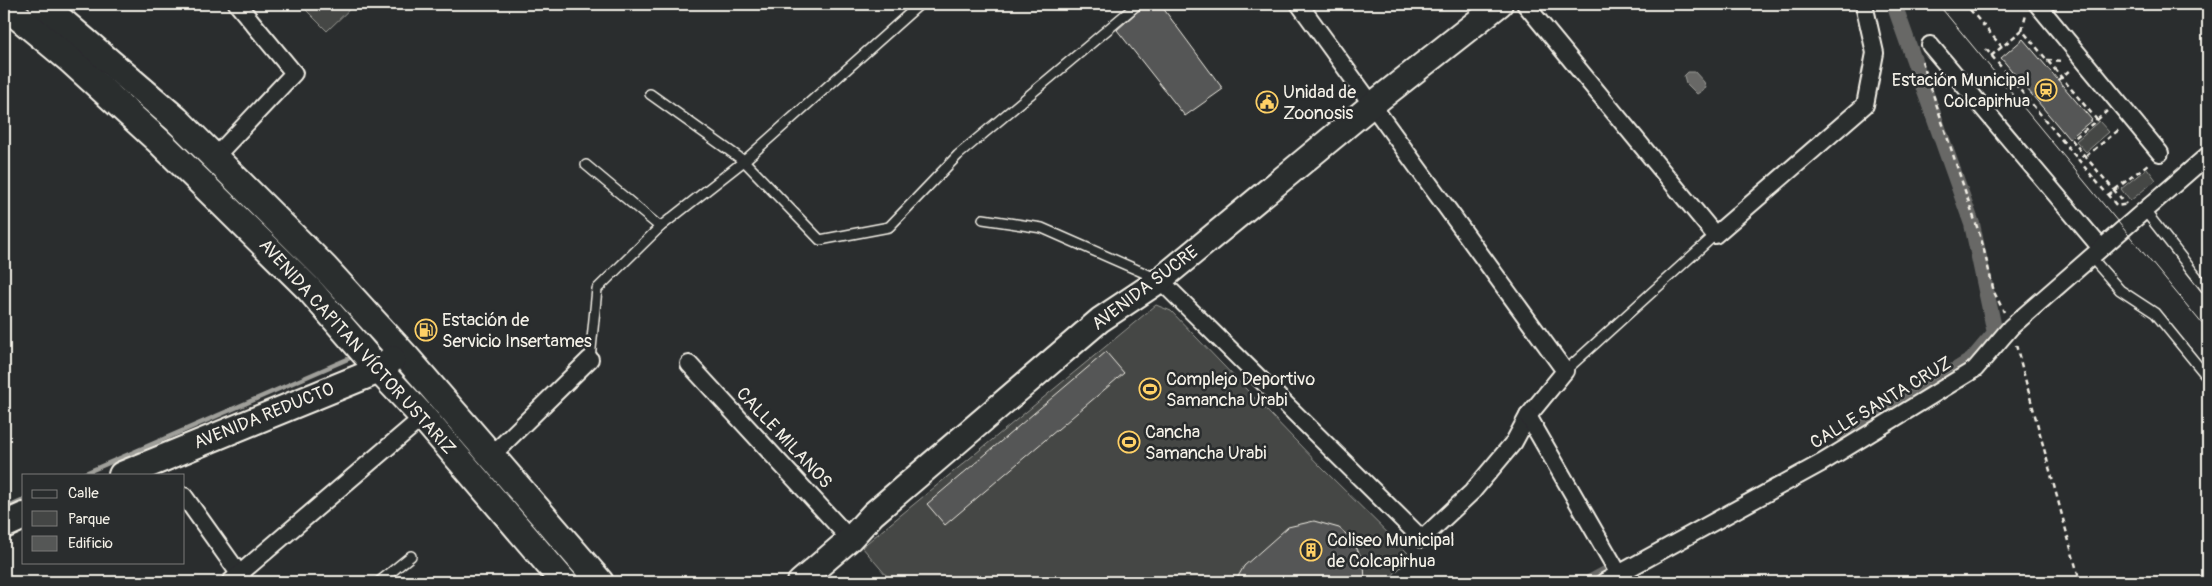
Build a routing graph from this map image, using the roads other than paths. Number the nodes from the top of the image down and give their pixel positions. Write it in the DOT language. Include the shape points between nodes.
graph roads {
  1 [pos="4,4"];
  2 [pos="42,4"];
  3 [pos="237,4"];
  4 [pos="920,4"];
  5 [pos="1138,4"];
  6 [pos="1298,4"];
  7 [pos="1500,4"];
  8 [pos="1525,4"];
  9 [pos="1864,4"];
  10 [pos="2038,4"];
  11 [pos="1930,45"];
  12 [pos="650,94"];
  13 [pos="1373,104"];
  14 [pos="2208,156"];
  15 [pos="215,157"];
  16 [pos="2156,157"];
  17 [pos="744,160"];
  18 [pos="586,165"];
  19 [pos="2138,207"];
  20 [pos="984,219"];
  21 [pos="660,227"];
  22 [pos="1715,235"];
  23 [pos="2096,253"];
  24 [pos="1160,280"];
  25 [pos="2208,291"];
  26 [pos="402,352"];
  27 [pos="590,359"];
  28 [pos="689,364"];
  29 [pos="379,370"];
  30 [pos="1565,371"];
  31 [pos="2208,378"];
  32 [pos="1528,416"];
  33 [pos="423,417"];
  34 [pos="490,457"];
  35 [pos="163,467"];
  36 [pos="127,474"];
  37 [pos="185,498"];
  38 [pos="22,517"];
  39 [pos="4,525"];
  40 [pos="850,539"];
  41 [pos="411,556"];
  42 [pos="1619,574"];
  43 [pos="238,580"];
  44 [pos="379,582"];
  45 [pos="564,582"];
  46 [pos="600,582"];
  47 [pos="800,582"];
  48 [pos="1604,582"];
  1 -- 29 [label="main road, AVENIDA CAPITAN VÍCTOR USTARIZ" via="162,144 309,289"];
  2 -- 15 [label="main road, AVENIDA CAPITAN VÍCTOR USTARIZ" via="146,90"];
  3 -- 15 [label="street" via="294,73"];
  4 -- 17 [label="lane"];
  5 -- 17 [label="lane" via="958,155 889,227 820,240"];
  6 -- 13 [label="street"];
  7 -- 13 [label="street, AVENIDA SUCRE"];
  8 -- 22 [label="street"];
  9 -- 22 [label="street" via="1875,53 1865,105"];
  10 -- 16 [label="street"];
  11 -- 23 [label="street"];
  12 -- 17 [label="lane"];
  13 -- 24 [label="street, AVENIDA SUCRE"];
  13 -- 30 [label="street"];
  14 -- 19 [label="street, CALLE SANTA CRUZ"];
  15 -- 26 [label="main road, AVENIDA CAPITAN VÍCTOR USTARIZ" via="325,268"];
  17 -- 21 [label="lane"];
  18 -- 21 [label="lane"];
  19 -- 23 [label="street, CALLE SANTA CRUZ"];
  19 -- 25 [label="lane"];
  20 -- 24 [label="lane" via="1042,228"];
  21 -- 27 [label="lane" via="597,289"];
  22 -- 30 [label="lane"];
  23 -- 31 [label="lane" via="2120,290 2155,312"];
  23 -- 42 [label="street, CALLE SANTA CRUZ" via="2011,326 1975,369 1822,462"];
  24 -- 32 [label="street" via="1422,540 1472,492 1514,442"];
  24 -- 40 [label="street, AVENIDA SUCRE" via="1100,320 873,514"];
  26 -- 29 [label="main road, AVENIDA REDUCTO"];
  26 -- 34 [label="main road, AVENIDA CAPITAN VÍCTOR USTARIZ"];
  27 -- 34 [label="street"];
  28 -- 40 [label="street, CALLE MILANOS"];
  29 -- 33 [label="main road, AVENIDA CAPITAN VÍCTOR USTARIZ"];
  29 -- 35 [label="main road, AVENIDA REDUCTO"];
  30 -- 32 [label="street"];
  32 -- 42 [label="street"];
  33 -- 43 [label="street"];
  33 -- 45 [label="main road, AVENIDA CAPITAN VÍCTOR USTARIZ"];
  34 -- 46 [label="main road, AVENIDA CAPITAN VÍCTOR USTARIZ"];
  35 -- 36 [label="main road, AVENIDA REDUCTO"];
  37 -- 43 [label="street"];
  38 -- 39 [label="main road"];
  40 -- 47 [label="street, AVENIDA SUCRE"];
  41 -- 44 [label="lane"];
  42 -- 48 [label="street, CALLE SANTA CRUZ"];
}
